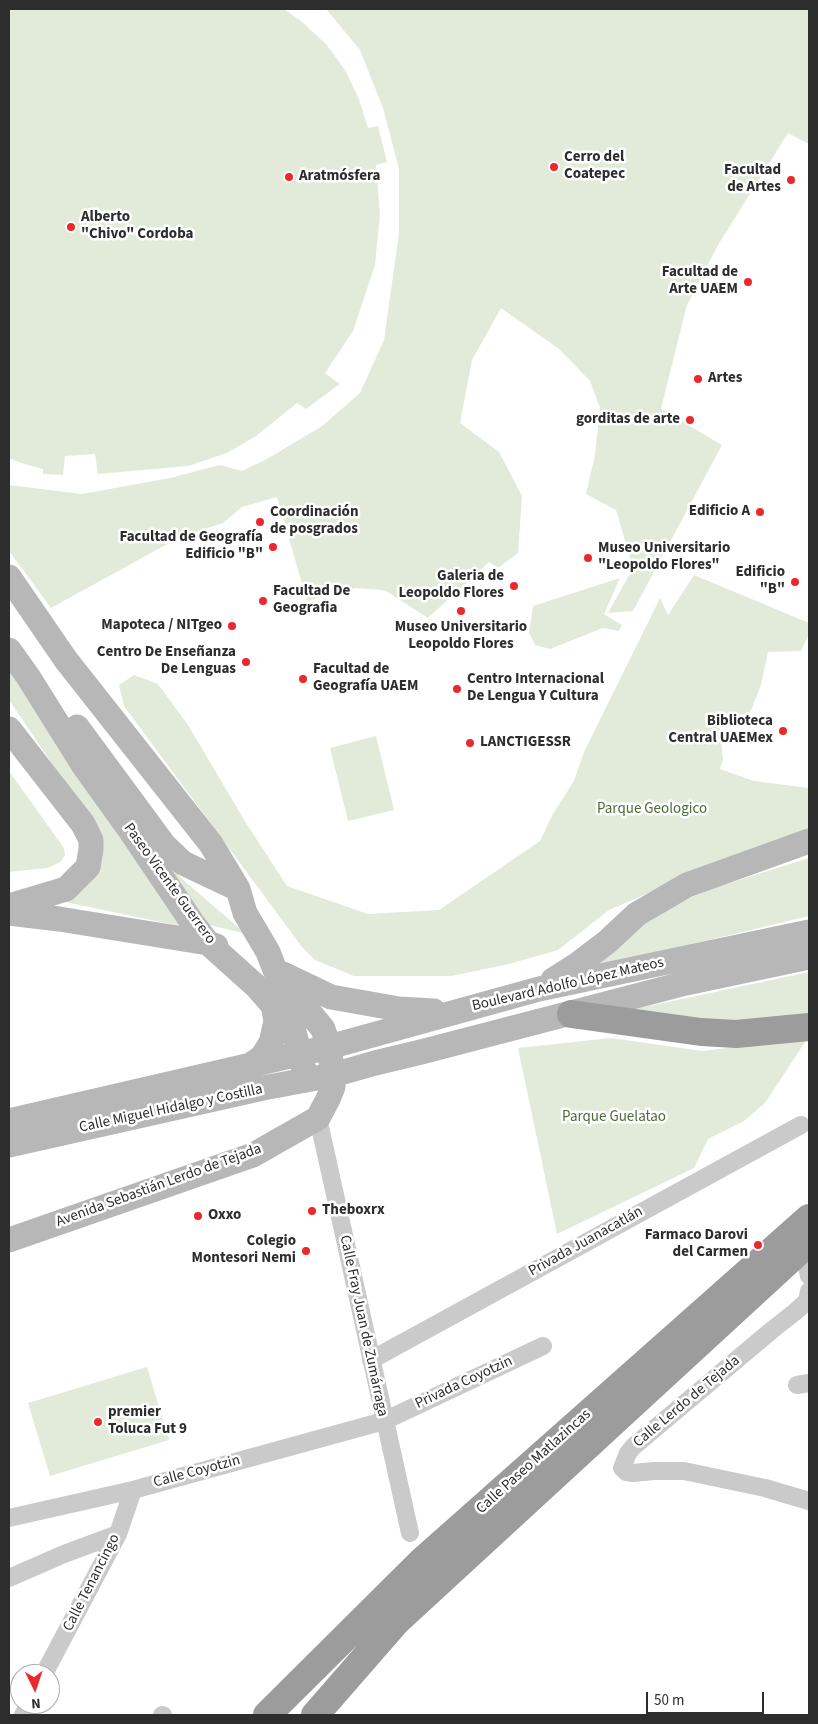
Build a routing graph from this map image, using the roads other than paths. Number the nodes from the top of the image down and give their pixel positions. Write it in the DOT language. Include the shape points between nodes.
graph roads {
  1 [pos="9,578"];
  2 [pos="9,650"];
  3 [pos="29,678"];
  4 [pos="9,729"];
  5 [pos="809,841"];
  6 [pos="238,888"];
  7 [pos="9,906"];
  8 [pos="9,914"];
  9 [pos="809,932"];
  10 [pos="208,943"];
  11 [pos="809,957"];
  12 [pos="275,970"];
  13 [pos="539,988"];
  14 [pos="273,1004"];
  15 [pos="454,1012"];
  16 [pos="571,1014"];
  17 [pos="809,1026"];
  18 [pos="330,1047"];
  19 [pos="300,1053"];
  20 [pos="249,1066"];
  21 [pos="333,1075"];
  22 [pos="305,1079"];
  23 [pos="318,1118"];
  24 [pos="9,1122"];
  25 [pos="801,1125"];
  26 [pos="9,1144"];
  27 [pos="809,1218"];
  28 [pos="9,1240"];
  29 [pos="806,1245"];
  30 [pos="809,1276"];
  31 [pos="809,1291"];
  32 [pos="802,1311"];
  33 [pos="543,1346"];
  34 [pos="372,1360"];
  35 [pos="384,1421"];
  36 [pos="134,1490"];
  37 [pos="809,1501"];
  38 [pos="9,1518"];
  39 [pos="410,1533"];
  40 [pos="118,1534"];
  41 [pos="9,1578"];
  42 [pos="49,1664"];
  43 [pos="267,1715"];
  44 [pos="315,1715"];
  1 -- 6 [label="main road" via="66,660 211,844"];
  2 -- 3 [label="main road, Paseo Vicente Guerrero"];
  3 -- 6 [label="main road" via="46,686 56,696 164,845 183,862"];
  3 -- 10 [label="main road, Paseo Vicente Guerrero" via="84,766"];
  4 -- 7 [label="main road" via="83,824 91,849 88,867 66,888"];
  5 -- 13 [label="main road" via="687,885 637,914 592,953"];
  6 -- 12 [label="main road" via="245,914"];
  8 -- 10 [label="main road"];
  9 -- 13 [label="main road, Boulevard Adolfo López Mateos"];
  10 -- 12 [label="main road"];
  10 -- 14 [label="main road, Paseo Vicente Guerrero"];
  11 -- 16 [label="main road, Boulevard Adolfo López Mateos" via="686,983"];
  12 -- 15 [label="main road" via="332,997 399,1009"];
  12 -- 18 [label="main road" via="322,1029"];
  13 -- 15 [label="main road, Boulevard Adolfo López Mateos"];
  14 -- 19 [label="main road, Paseo Vicente Guerrero" via="293,1028"];
  14 -- 20 [label="main road" via="276,1021 271,1043 262,1057"];
  15 -- 18 [label="main road, Boulevard Adolfo López Mateos"];
  16 -- 17 [label="highway" via="736,1034"];
  16 -- 21 [label="main road, Boulevard Adolfo López Mateos"];
  18 -- 19 [label="main road, Calle Miguel Hidalgo y Costilla"];
  18 -- 21 [label="main road"];
  19 -- 20 [label="main road, Calle Miguel Hidalgo y Costilla"];
  19 -- 22 [label="main road, Paseo Vicente Guerrero"];
  20 -- 24 [label="main road, Calle Miguel Hidalgo y Costilla"];
  21 -- 22 [label="main road, Calle Miguel Hidalgo y Costilla"];
  21 -- 23 [label="main road" via="333,1087"];
  22 -- 23 [label="main road, Paseo Vicente Guerrero"];
  22 -- 26 [label="main road, Calle Miguel Hidalgo y Costilla"];
  23 -- 28 [label="main road, Avenida Sebastián Lerdo de Tejada" via="253,1155"];
  23 -- 34 [label="street, Calle Fray Juan de Zumárraga"];
  25 -- 34 [label="street, Privada Juanacatlán"];
  27 -- 43 [label="highway, Calle Paseo Matlazincas" via="422,1561"];
  29 -- 30 [label="street"];
  29 -- 44 [label="highway, Calle Paseo Matlazincas" via="396,1622"];
  31 -- 32 [label="street, Calle Lerdo de Tejada"];
  32 -- 37 [label="street, Calle Lerdo de Tejada" via="772,1330 634,1446 622,1468 633,1474 684,1471"];
  33 -- 35 [label="street, Privada Coyotzin"];
  34 -- 35 [label="street, Calle Fray Juan de Zumárraga"];
  35 -- 36 [label="street, Calle Coyotzin"];
  35 -- 39 [label="street, Calle Fray Juan de Zumárraga"];
  36 -- 38 [label="street, Calle Coyotzin"];
  36 -- 40 [label="street, Calle Tenancingo"];
  40 -- 41 [label="street"];
  40 -- 42 [label="street, Calle Tenancingo"];
}
